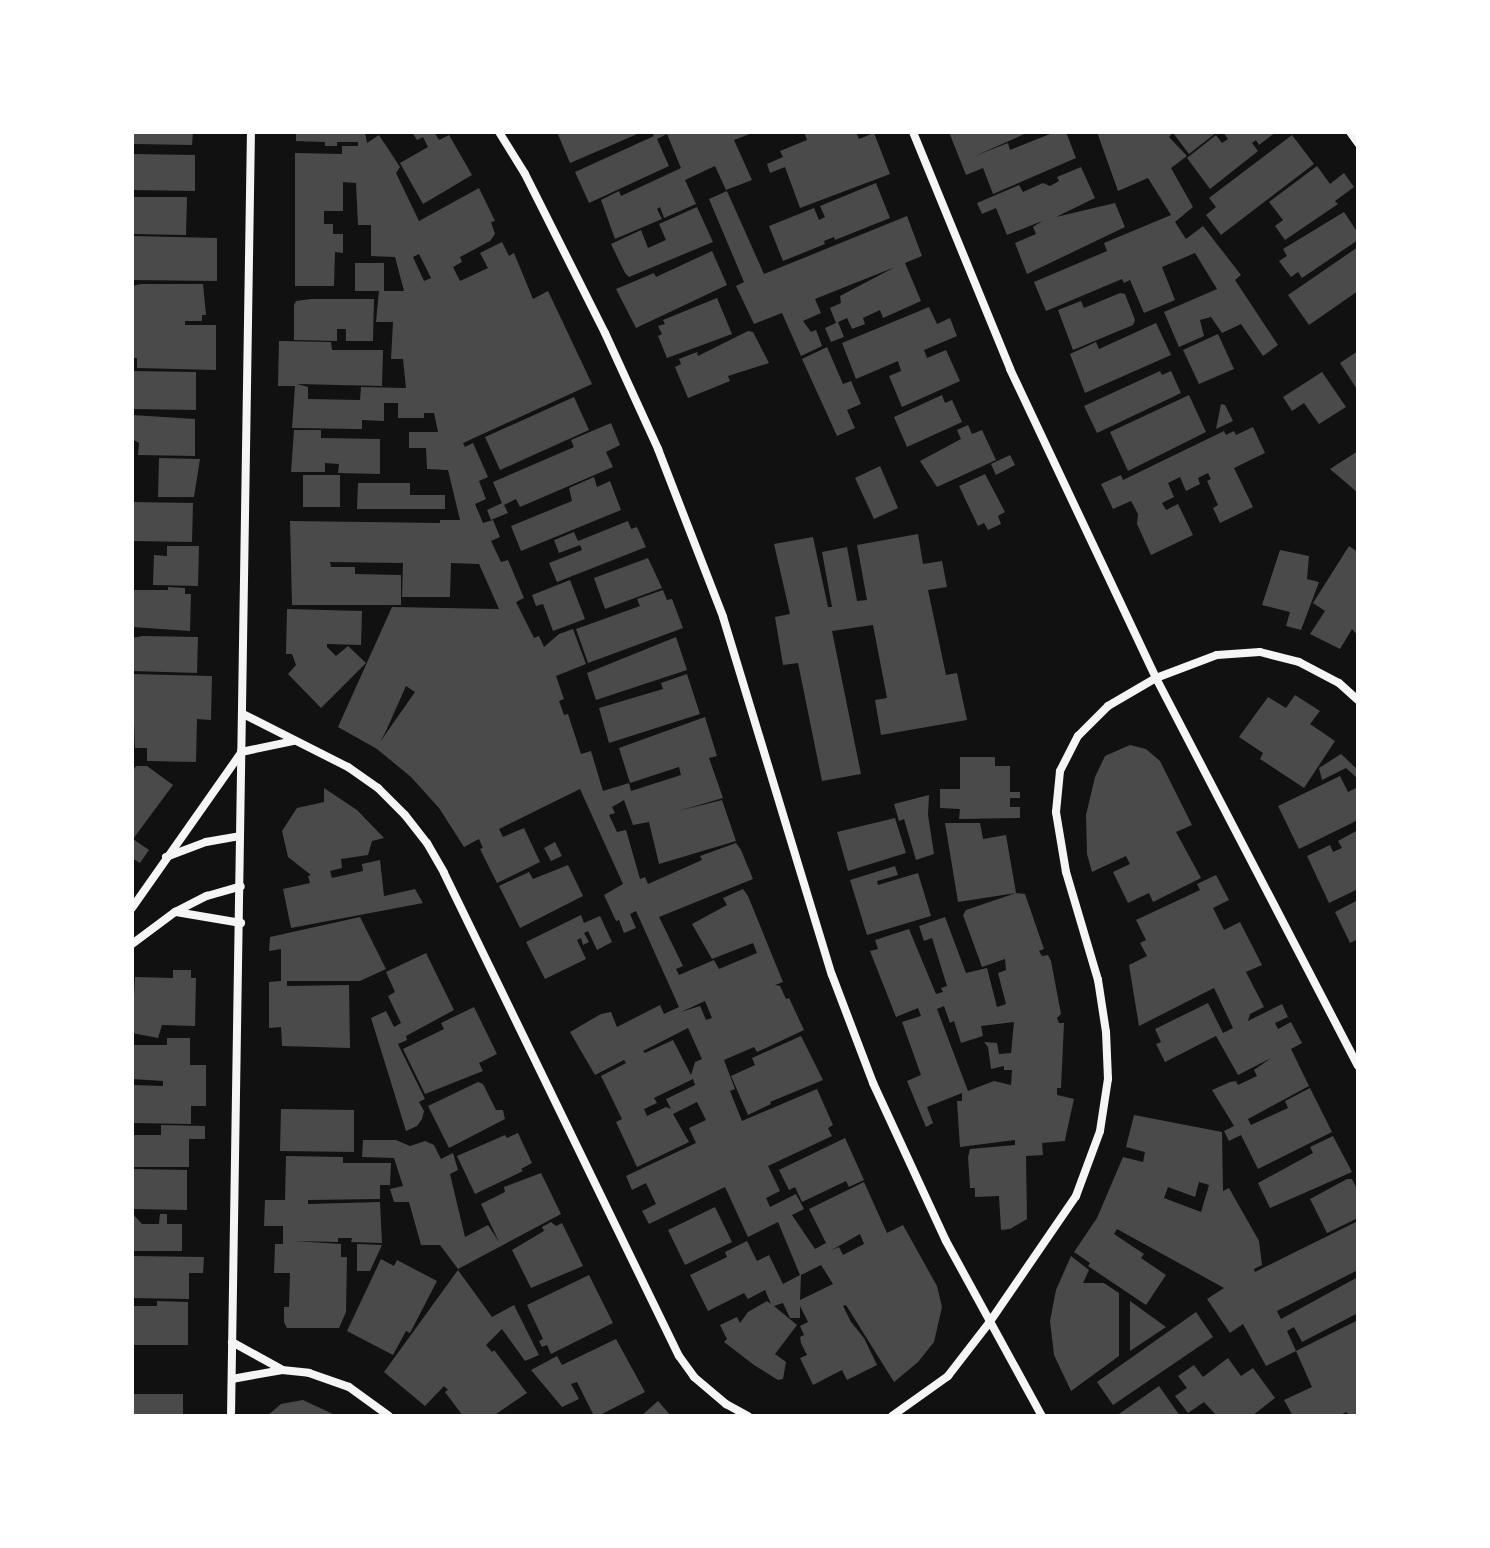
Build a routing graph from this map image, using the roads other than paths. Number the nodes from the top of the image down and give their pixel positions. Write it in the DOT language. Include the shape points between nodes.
graph roads {
  1 [pos="251,132"];
  2 [pos="499,132"];
  3 [pos="913,132"];
  4 [pos="1350,132"];
  5 [pos="1358,143"];
  6 [pos="1156,678"];
  7 [pos="1358,700"];
  8 [pos="243,714"];
  9 [pos="294,741"];
  10 [pos="241,752"];
  11 [pos="239,836"];
  12 [pos="165,857"];
  13 [pos="241,886"];
  14 [pos="132,908"];
  15 [pos="175,912"];
  16 [pos="241,923"];
  17 [pos="132,944"];
  18 [pos="1358,1066"];
  19 [pos="989,1323"];
  20 [pos="232,1342"];
  21 [pos="282,1370"];
  22 [pos="232,1379"];
  23 [pos="231,1416"];
  24 [pos="389,1416"];
  25 [pos="748,1416"];
  26 [pos="892,1416"];
  27 [pos="1042,1416"];
  1 -- 8 [label="street"];
  2 -- 19 [label="street" via="605,333 658,449 723,617 832,975 873,1083"];
  3 -- 6 [label="street" via="1010,369"];
  4 -- 5 [label="street"];
  6 -- 7 [label="street" via="1217,655 1260,652 1299,662 1339,683"];
  6 -- 18 [label="street"];
  6 -- 19 [label="street" via="1108,706 1078,736 1060,771 1056,812 1066,872 1098,980 1108,1079 1100,1131 1076,1196"];
  8 -- 9 [label="street"];
  8 -- 10 [label="street"];
  9 -- 10 [label="street"];
  9 -- 25 [label="street" via="378,788 427,843 679,1356 694,1377"];
  10 -- 11 [label="street"];
  10 -- 12 [label="street"];
  11 -- 12 [label="street"];
  11 -- 13 [label="street"];
  12 -- 14 [label="street"];
  13 -- 15 [label="street"];
  13 -- 16 [label="street"];
  15 -- 16 [label="street"];
  15 -- 17 [label="street"];
  16 -- 20 [label="street"];
  19 -- 26 [label="street" via="948,1376"];
  19 -- 27 [label="street"];
  20 -- 21 [label="street"];
  20 -- 22 [label="street"];
  21 -- 22 [label="street"];
  21 -- 24 [label="street" via="349,1387"];
  22 -- 23 [label="street"];
}
